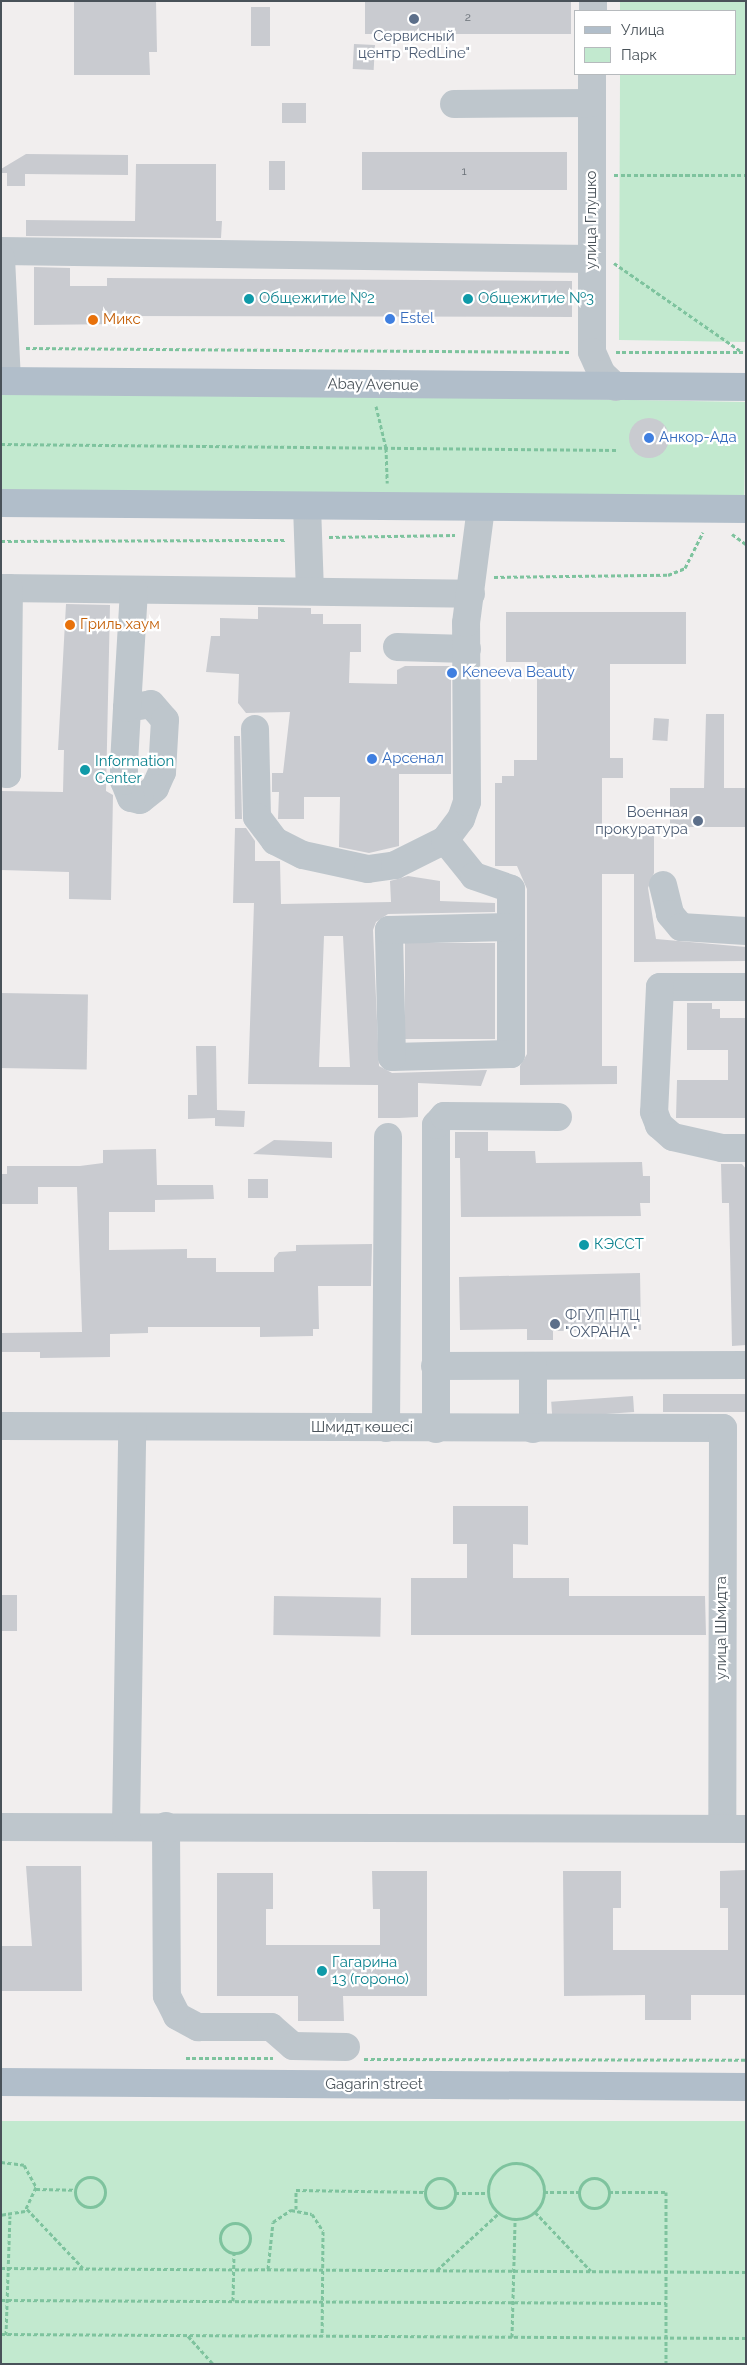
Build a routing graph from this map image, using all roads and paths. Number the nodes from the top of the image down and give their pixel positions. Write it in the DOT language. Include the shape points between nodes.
graph roads {
  1 [pos="592,75"];
  2 [pos="592,103"];
  3 [pos="454,104"];
  4 [pos="608,175"];
  5 [pos="746,175"];
  6 [pos="1,251"];
  7 [pos="1,258"];
  8 [pos="600,258"];
  9 [pos="7,348"];
  10 [pos="371,351"];
  11 [pos="592,352"];
  12 [pos="744,352"];
  13 [pos="4,381"];
  14 [pos="374,385"];
  15 [pos="616,387"];
  16 [pos="746,387"];
  17 [pos="1,444"];
  18 [pos="386,448"];
  19 [pos="617,450"];
  20 [pos="1,503"];
  21 [pos="307,506"];
  22 [pos="388,506"];
  23 [pos="481,507"];
  24 [pos="746,509"];
  25 [pos="696,528"];
  26 [pos="704,529"];
  27 [pos="713,530"];
  28 [pos="722,532"];
  29 [pos="480,534"];
  30 [pos="732,534"];
  31 [pos="746,534"];
  32 [pos="388,536"];
  33 [pos="309,537"];
  34 [pos="1,541"];
  35 [pos="746,544"];
  36 [pos="472,586"];
  37 [pos="5,588"];
  38 [pos="134,590"];
  39 [pos="310,590"];
  40 [pos="398,648"];
  41 [pos="467,649"];
  42 [pos="127,708"];
  43 [pos="255,729"];
  44 [pos="1,774"];
  45 [pos="445,840"];
  46 [pos="663,885"];
  47 [pos="508,927"];
  48 [pos="746,932"];
  49 [pos="746,987"];
  50 [pos="558,1117"];
  51 [pos="388,1137"];
  52 [pos="746,1148"];
  53 [pos="746,1365"];
  54 [pos="436,1366"];
  55 [pos="533,1366"];
  56 [pos="1,1426"];
  57 [pos="132,1427"];
  58 [pos="386,1428"];
  59 [pos="723,1428"];
  60 [pos="436,1429"];
  61 [pos="533,1429"];
  62 [pos="166,1826"];
  63 [pos="1,1827"];
  64 [pos="126,1827"];
  65 [pos="734,1828"];
  66 [pos="352,2053"];
  67 [pos="180,2058"];
  68 [pos="279,2058"];
  69 [pos="746,2060"];
  70 [pos="1,2082"];
  71 [pos="746,2087"];
  72 [pos="1,2162"];
  73 [pos="36,2190"];
  74 [pos="75,2190"];
  75 [pos="425,2192"];
  76 [pos="544,2192"];
  77 [pos="580,2192"];
  78 [pos="609,2192"];
  79 [pos="455,2193"];
  80 [pos="488,2193"];
  81 [pos="27,2209"];
  82 [pos="296,2209"];
  83 [pos="535,2212"];
  84 [pos="499,2213"];
  85 [pos="1,2215"];
  86 [pos="10,2216"];
  87 [pos="515,2219"];
  88 [pos="234,2253"];
  89 [pos="1,2268"];
  90 [pos="7,2268"];
  91 [pos="83,2268"];
  92 [pos="234,2269"];
  93 [pos="268,2269"];
  94 [pos="323,2269"];
  95 [pos="436,2270"];
  96 [pos="513,2270"];
  97 [pos="591,2271"];
  98 [pos="666,2272"];
  99 [pos="746,2272"];
  100 [pos="1,2300"];
  101 [pos="7,2300"];
  102 [pos="234,2301"];
  103 [pos="322,2302"];
  104 [pos="512,2302"];
  105 [pos="666,2303"];
  106 [pos="4,2334"];
  107 [pos="187,2336"];
  108 [pos="322,2336"];
  109 [pos="512,2337"];
  110 [pos="666,2338"];
  111 [pos="746,2338"];
  112 [pos="213,2364"];
  113 [pos="666,2364"];
  1 -- 2 [label="street, улица Глушко"];
  2 -- 3 [label="street"];
  2 -- 8 [label="street, улица Глушко"];
  4 -- 5 [label="path"];
  6 -- 8 [label="street"];
  7 -- 9 [label="street"];
  8 -- 11 [label="street, улица Глушко"];
  8 -- 12 [label="path"];
  9 -- 10 [label="path"];
  9 -- 13 [label="street"];
  10 -- 11 [label="path"];
  10 -- 14 [label="path"];
  11 -- 12 [label="path"];
  11 -- 15 [label="street, улица Глушко" via="602,374"];
  13 -- 14 [label="main road, Abay Avenue"];
  14 -- 15 [label="main road, Abay Avenue"];
  14 -- 18 [label="path"];
  15 -- 16 [label="main road, Abay Avenue"];
  17 -- 18 [label="path"];
  18 -- 19 [label="path"];
  18 -- 22 [label="path"];
  20 -- 21 [label="main road"];
  21 -- 22 [label="main road"];
  21 -- 33 [label="street"];
  22 -- 23 [label="main road"];
  22 -- 32 [label="path"];
  23 -- 24 [label="main road"];
  23 -- 29 [label="street"];
  25 -- 26 [label="path"];
  26 -- 27 [label="path"];
  26 -- 36 [label="path" via="686,568 668,576"];
  28 -- 30 [label="path"];
  29 -- 32 [label="path"];
  29 -- 36 [label="street"];
  30 -- 31 [label="path"];
  30 -- 35 [label="path"];
  32 -- 33 [label="path"];
  33 -- 34 [label="path"];
  33 -- 39 [label="street"];
  36 -- 39 [label="street"];
  36 -- 41 [label="street"];
  37 -- 38 [label="street"];
  37 -- 44 [label="street" via="7,774"];
  38 -- 39 [label="street"];
  38 -- 42 [label="street"];
  40 -- 41 [label="street"];
  41 -- 45 [label="street" via="467,802 461,819"];
  43 -- 45 [label="street" via="257,817 275,841 303,855 368,869 396,865"];
  45 -- 47 [label="street" via="474,876 511,890"];
  46 -- 48 [label="street" via="670,914 681,927"];
  47 -- 47 [label="street" via="511,1054 392,1057 389,930"];
  49 -- 52 [label="street" via="660,987 654,1112 659,1125 673,1137 722,1148"];
  50 -- 54 [label="street" via="444,1116 436,1125"];
  51 -- 58 [label="street"];
  53 -- 55 [label="street"];
  54 -- 55 [label="street"];
  54 -- 60 [label="street"];
  55 -- 61 [label="street"];
  56 -- 57 [label="street, Шмидт көшесі"];
  57 -- 58 [label="street, Шмидт көшесі"];
  57 -- 64 [label="street"];
  58 -- 60 [label="street, Шмидт көшесі"];
  59 -- 61 [label="street, Шмидт көшесі"];
  59 -- 65 [label="street, улица Шмидта"];
  60 -- 61 [label="street, Шмидт көшесі"];
  62 -- 64 [label="street"];
  62 -- 65 [label="street"];
  62 -- 66 [label="street" via="167,1996 177,2016 198,2026 270,2027 293,2046"];
  63 -- 64 [label="street"];
  66 -- 69 [label="path"];
  67 -- 68 [label="path"];
  70 -- 71 [label="main road, Gagarin street"];
  72 -- 73 [label="path" via="14,2161 28,2168"];
  73 -- 74 [label="path"];
  73 -- 81 [label="path"];
  74 -- 74 [label="path" via="80,2180 92,2177 104,2190 99,2203 88,2206 78,2200"];
  75 -- 79 [label="path" via="430,2182 441,2178 451,2183"];
  75 -- 79 [label="path" via="429,2203 440,2207 450,2204"];
  75 -- 82 [label="path" via="296,2190"];
  76 -- 77 [label="path"];
  76 -- 80 [label="path" via="535,2171 515,2164 496,2173"];
  76 -- 83 [label="path"];
  77 -- 78 [label="path" via="593,2179 604,2182"];
  77 -- 78 [label="path" via="585,2204 596,2208 606,2203"];
  78 -- 98 [label="path" via="666,2192"];
  79 -- 80 [label="path"];
  80 -- 84 [label="path"];
  81 -- 86 [label="path"];
  81 -- 91 [label="path"];
  82 -- 93 [label="path" via="281,2214 271,2226"];
  82 -- 94 [label="path" via="312,2214 322,2226"];
  83 -- 87 [label="path"];
  83 -- 97 [label="path"];
  84 -- 87 [label="path"];
  84 -- 95 [label="path"];
  85 -- 86 [label="path"];
  86 -- 90 [label="path"];
  87 -- 96 [label="path"];
  88 -- 88 [label="path" via="224,2248 220,2238 225,2227 236,2223 246,2228 250,2238 245,2249"];
  88 -- 92 [label="path"];
  89 -- 90 [label="path"];
  90 -- 91 [label="path"];
  90 -- 101 [label="path"];
  91 -- 92 [label="path"];
  92 -- 93 [label="path"];
  92 -- 102 [label="path"];
  93 -- 94 [label="path"];
  94 -- 95 [label="path"];
  94 -- 103 [label="path"];
  95 -- 96 [label="path"];
  96 -- 97 [label="path"];
  96 -- 104 [label="path"];
  97 -- 98 [label="path"];
  98 -- 99 [label="path"];
  98 -- 105 [label="path"];
  100 -- 101 [label="path"];
  101 -- 102 [label="path"];
  101 -- 106 [label="path"];
  102 -- 103 [label="path"];
  103 -- 104 [label="path"];
  103 -- 108 [label="path"];
  104 -- 105 [label="path"];
  104 -- 109 [label="path"];
  105 -- 110 [label="path"];
  106 -- 107 [label="path"];
  107 -- 108 [label="path"];
  107 -- 112 [label="path"];
  108 -- 109 [label="path"];
  109 -- 110 [label="path"];
  110 -- 111 [label="path"];
  110 -- 113 [label="path"];
}
